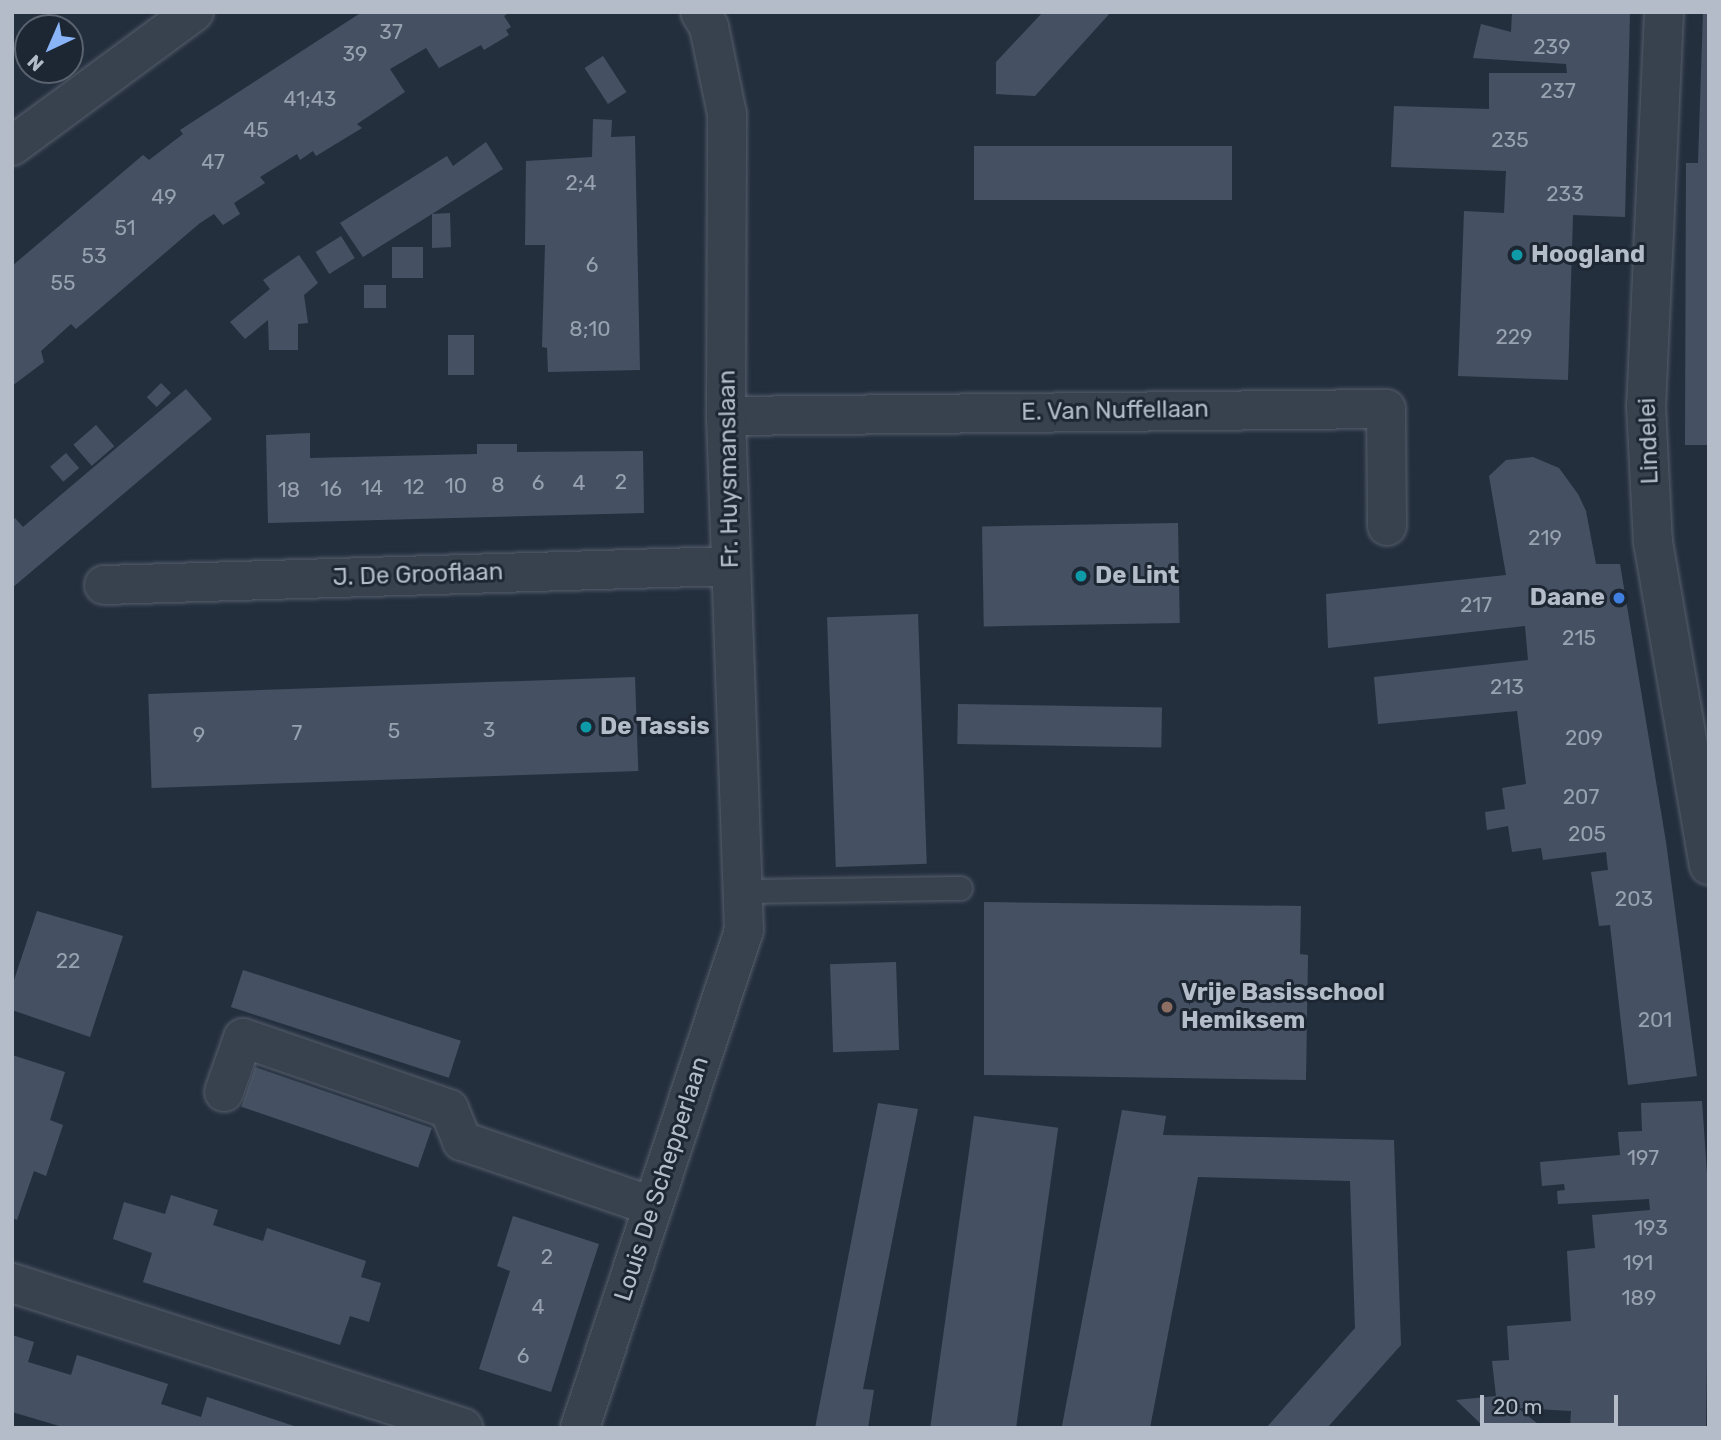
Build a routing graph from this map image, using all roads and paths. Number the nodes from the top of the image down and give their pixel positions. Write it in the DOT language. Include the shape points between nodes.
graph roads {
  1 [pos="194,12"];
  2 [pos="700,12"];
  3 [pos="1664,12"];
  4 [pos="12,146"];
  5 [pos="726,416"];
  6 [pos="1387,526"];
  7 [pos="731,566"];
  8 [pos="104,585"];
  9 [pos="1709,865"];
  10 [pos="960,888"];
  11 [pos="743,891"];
  12 [pos="744,930"];
  13 [pos="224,1092"];
  14 [pos="652,1206"];
  15 [pos="12,1283"];
  16 [pos="463,1428"];
  17 [pos="580,1428"];
  1 -- 4 [label="street"];
  2 -- 5 [label="street, Fr. Huysmanslaan" via="709,27 727,114"];
  3 -- 9 [label="street, Lindelei" via="1647,405 1653,542"];
  5 -- 6 [label="street, E. Van Nuffellaan" via="1386,409"];
  5 -- 7 [label="street, Fr. Huysmanslaan"];
  7 -- 8 [label="street, J. De Grooflaan"];
  7 -- 11 [label="street, Fr. Huysmanslaan"];
  10 -- 11 [label="lane"];
  11 -- 12 [label="street, Fr. Huysmanslaan"];
  12 -- 14 [label="street, Louis De Schepperlaan"];
  13 -- 14 [label="street" via="243,1038 449,1109 462,1141"];
  14 -- 17 [label="street, Louis De Schepperlaan"];
  15 -- 16 [label="street"];
}
